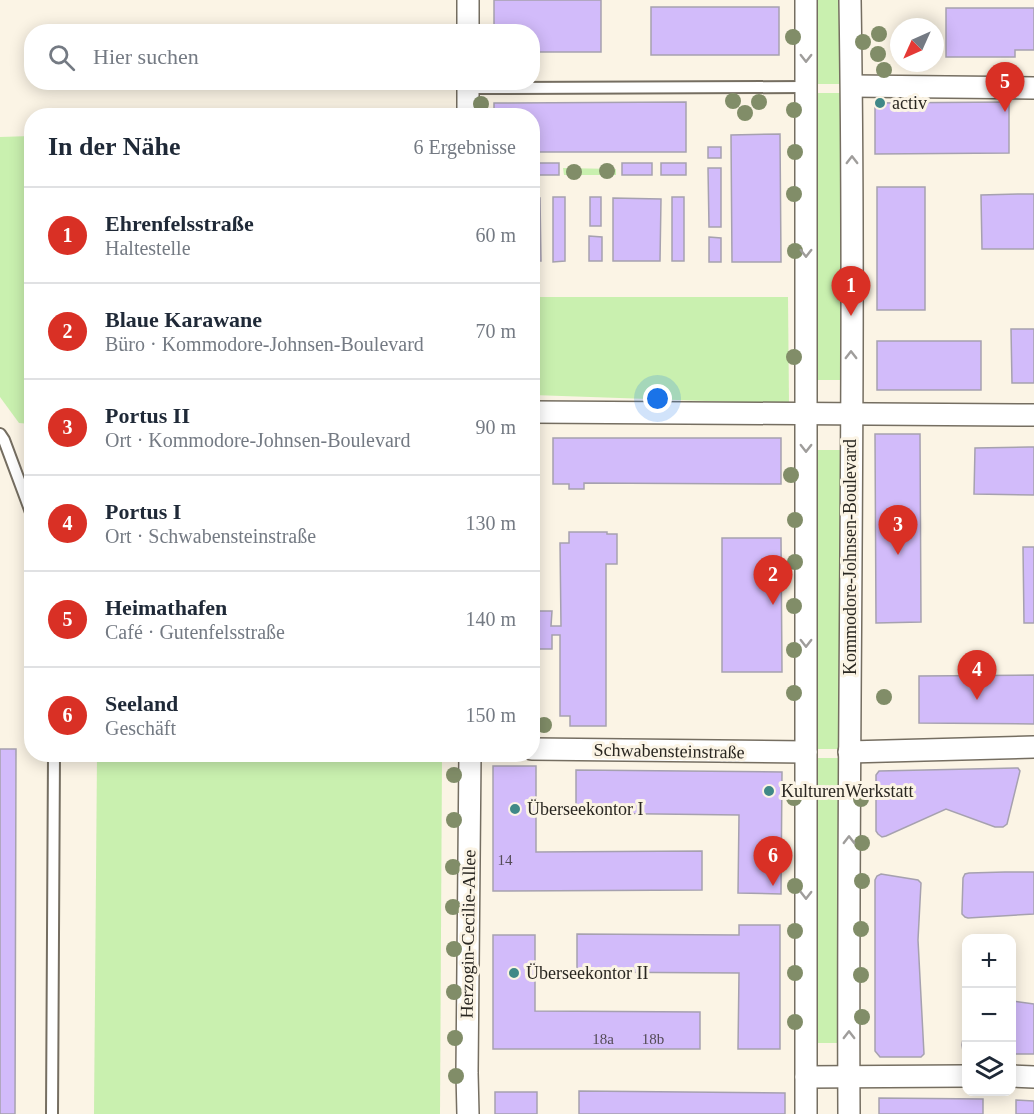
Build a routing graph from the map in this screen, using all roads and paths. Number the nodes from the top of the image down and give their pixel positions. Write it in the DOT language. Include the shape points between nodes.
graph roads {
  1 [pos="468,0"];
  2 [pos="806,0"];
  3 [pos="850,0"];
  4 [pos="468,24"];
  5 [pos="540,85"];
  6 [pos="852,86"];
  7 [pos="806,87"];
  8 [pos="1034,88"];
  9 [pos="468,90"];
  10 [pos="468,108"];
  11 [pos="540,412"];
  12 [pos="852,413"];
  13 [pos="806,414"];
  14 [pos="1034,415"];
  15 [pos="0,434"];
  16 [pos="24,494"];
  17 [pos="1034,747"];
  18 [pos="540,749"];
  19 [pos="806,752"];
  20 [pos="849,752"];
  21 [pos="54,762"];
  22 [pos="470,762"];
  23 [pos="849,1076"];
  24 [pos="962,1076"];
  25 [pos="806,1077"];
  26 [pos="1016,1077"];
  27 [pos="1034,1077"];
  28 [pos="52,1114"];
  29 [pos="468,1114"];
  30 [pos="806,1114"];
  31 [pos="849,1114"];
  1 -- 4 [label="street"];
  2 -- 7 [label="street, one-way"];
  3 -- 6 [label="street, Kommodore-Johnsen-Boulevard"];
  5 -- 7 [label="lane"];
  6 -- 8 [label="street"];
  12 -- 6 [label="street, Kommodore-Johnsen-Boulevard, one-way"];
  7 -- 13 [label="street, one-way"];
  9 -- 10 [label="street"];
  11 -- 13 [label="street"];
  12 -- 13 [label="street"];
  12 -- 14 [label="street"];
  12 -- 20 [label="street, Kommodore-Johnsen-Boulevard"];
  13 -- 19 [label="street, one-way"];
  15 -- 16 [label="lane"];
  17 -- 20 [label="street"];
  18 -- 19 [label="street, Schwabensteinstraße"];
  19 -- 25 [label="street, one-way"];
  23 -- 20 [label="street, Kommodore-Johnsen-Boulevard, one-way"];
  21 -- 28 [label="lane"];
  22 -- 29 [label="street, Herzogin-Cecilie-Allee"];
  23 -- 24 [label="street"];
  23 -- 25 [label="street"];
  23 -- 31 [label="street, Kommodore-Johnsen-Boulevard"];
  25 -- 30 [label="street"];
  26 -- 27 [label="street"];
}
